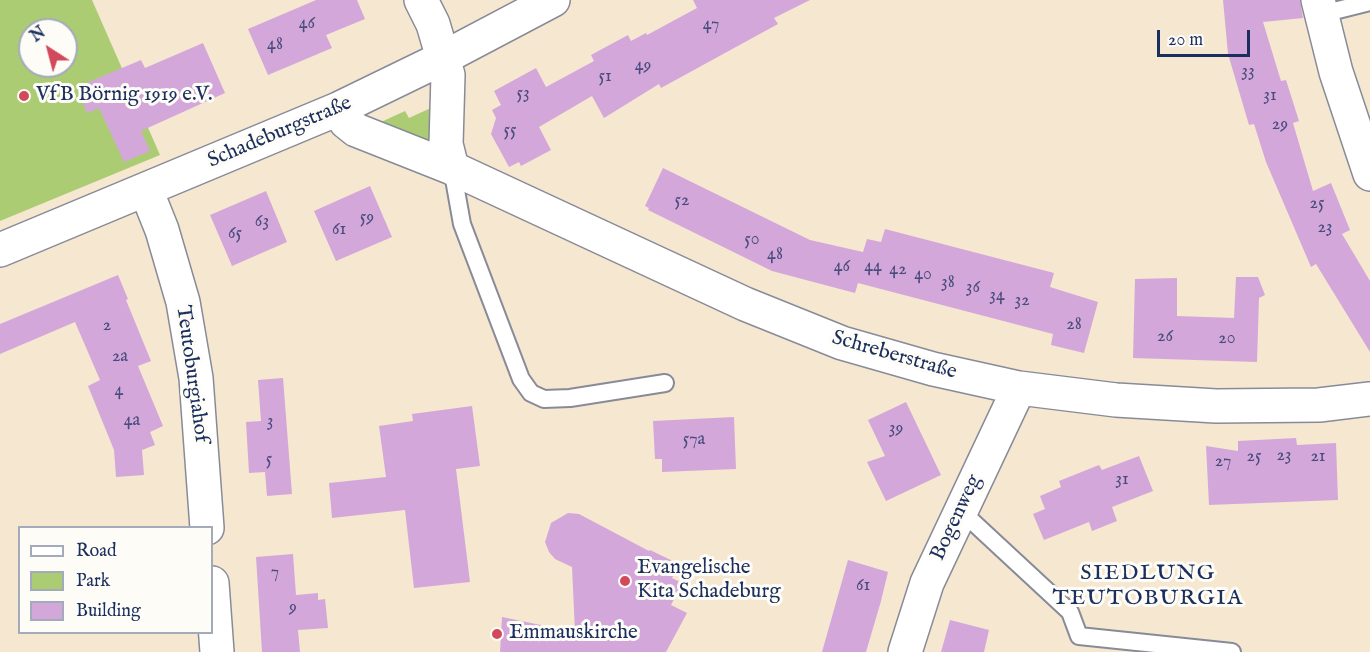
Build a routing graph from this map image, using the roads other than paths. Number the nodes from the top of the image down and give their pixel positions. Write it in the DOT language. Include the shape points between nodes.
graph roads {
  1 [pos="421,0"];
  2 [pos="554,0"];
  3 [pos="1370,2"];
  4 [pos="1320,7"];
  5 [pos="443,58"];
  6 [pos="338,109"];
  7 [pos="452,168"];
  8 [pos="1370,174"];
  9 [pos="146,190"];
  10 [pos="0,250"];
  11 [pos="664,383"];
  12 [pos="1019,388"];
  13 [pos="1370,399"];
  14 [pos="960,510"];
  15 [pos="207,526"];
  16 [pos="213,598"];
  17 [pos="217,652"];
  18 [pos="905,652"];
  19 [pos="1232,652"];
  1 -- 5 [label="street"];
  2 -- 5 [label="street, Schadeburgstraße"];
  3 -- 4 [label="lane"];
  4 -- 8 [label="street" via="1336,72"];
  5 -- 6 [label="street, Schadeburgstraße"];
  5 -- 7 [label="street" via="448,75 446,144"];
  6 -- 7 [label="street, Schreberstraße" via="356,130"];
  6 -- 9 [label="street, Schadeburgstraße"];
  7 -- 11 [label="lane" via="462,224 521,379 531,393 544,399 570,398"];
  7 -- 12 [label="street, Schreberstraße" via="745,304 842,343"];
  9 -- 10 [label="street, Schadeburgstraße"];
  9 -- 15 [label="street, Teutoburgiahof" via="183,302 196,378"];
  12 -- 13 [label="street, Schreberstraße" via="1116,400 1216,406 1319,405"];
  12 -- 14 [label="street, Bogenweg"];
  14 -- 18 [label="street, Bogenweg" via="927,583"];
  14 -- 19 [label="lane" via="1070,612 1079,636"];
  16 -- 17 [label="street"];
}
